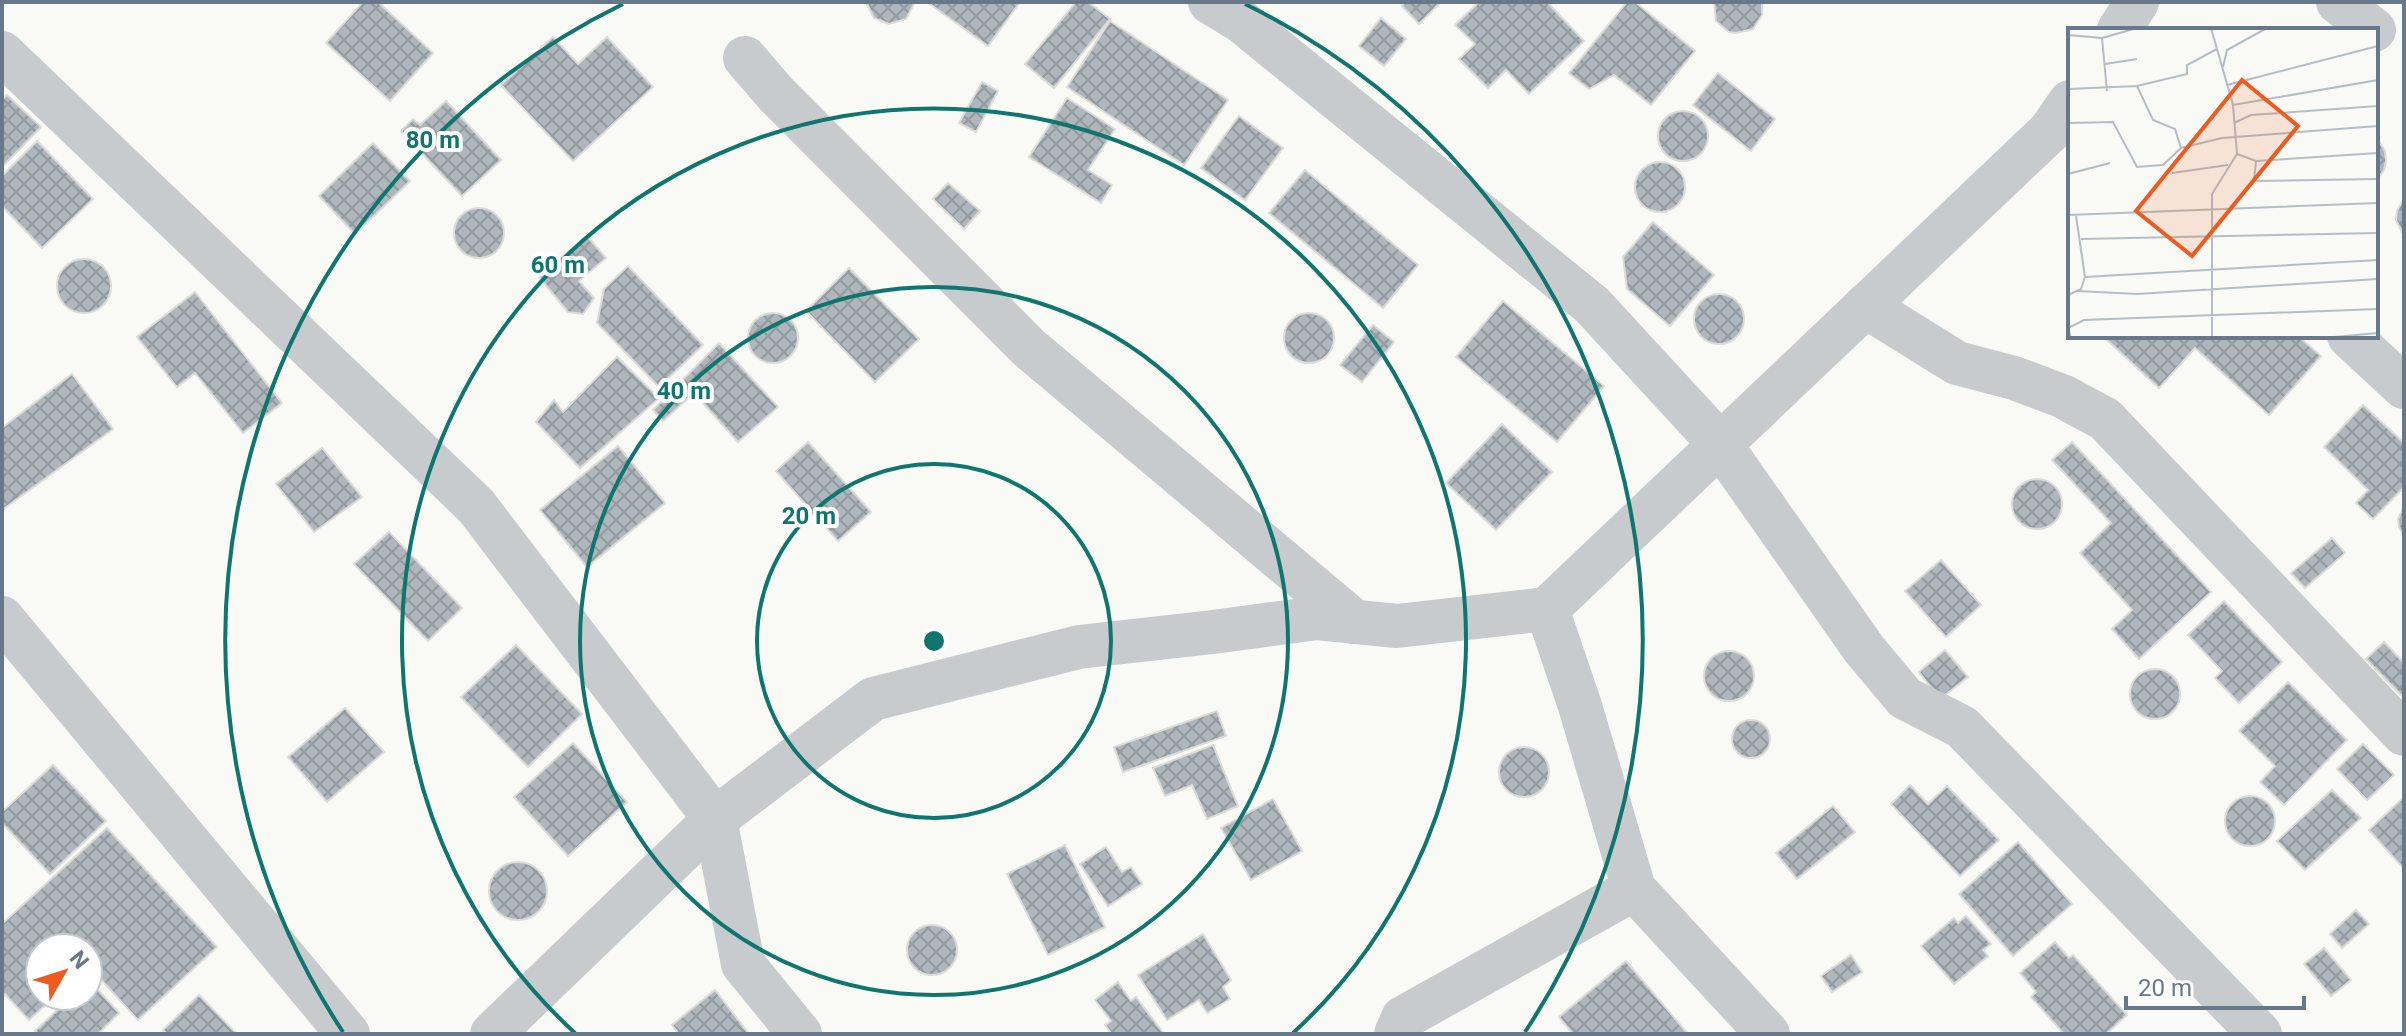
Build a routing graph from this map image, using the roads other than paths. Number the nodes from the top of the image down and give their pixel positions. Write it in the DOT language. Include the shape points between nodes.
graph roads {
  1 [pos="1210,2"];
  2 [pos="2137,2"];
  3 [pos="2338,2"];
  4 [pos="2120,28"];
  5 [pos="2371,28"];
  6 [pos="2378,33"];
  7 [pos="2404,51"];
  8 [pos="2,53"];
  9 [pos="745,58"];
  10 [pos="2063,125"];
  11 [pos="1865,306"];
  12 [pos="2351,338"];
  13 [pos="2404,387"];
  14 [pos="1720,444"];
  15 [pos="1547,609"];
  16 [pos="2,618"];
  17 [pos="1355,622"];
  18 [pos="2404,734"];
  19 [pos="715,819"];
  20 [pos="1634,889"];
  21 [pos="348,1034"];
  22 [pos="492,1034"];
  23 [pos="800,1034"];
  24 [pos="1396,1034"];
  25 [pos="1768,1034"];
  26 [pos="2260,1034"];
  1 -- 14 [label="street" via="1241,21 1592,305"];
  2 -- 4 [label="street"];
  3 -- 5 [label="street"];
  6 -- 7 [label="street"];
  8 -- 19 [label="street" via="476,506"];
  9 -- 17 [label="street" via="1028,347"];
  10 -- 11 [label="street"];
  11 -- 14 [label="street"];
  11 -- 18 [label="street" via="1957,363 2062,396 2105,419"];
  12 -- 13 [label="street"];
  14 -- 15 [label="street"];
  14 -- 26 [label="street" via="1864,649 1905,698 1962,727"];
  15 -- 17 [label="street" via="1397,626"];
  15 -- 20 [label="street"];
  16 -- 21 [label="street"];
  17 -- 19 [label="street" via="1317,618 1079,647 873,699"];
  19 -- 22 [label="street"];
  19 -- 23 [label="street" via="743,964"];
  20 -- 24 [label="street" via="1403,1018"];
  20 -- 25 [label="street"];
}
